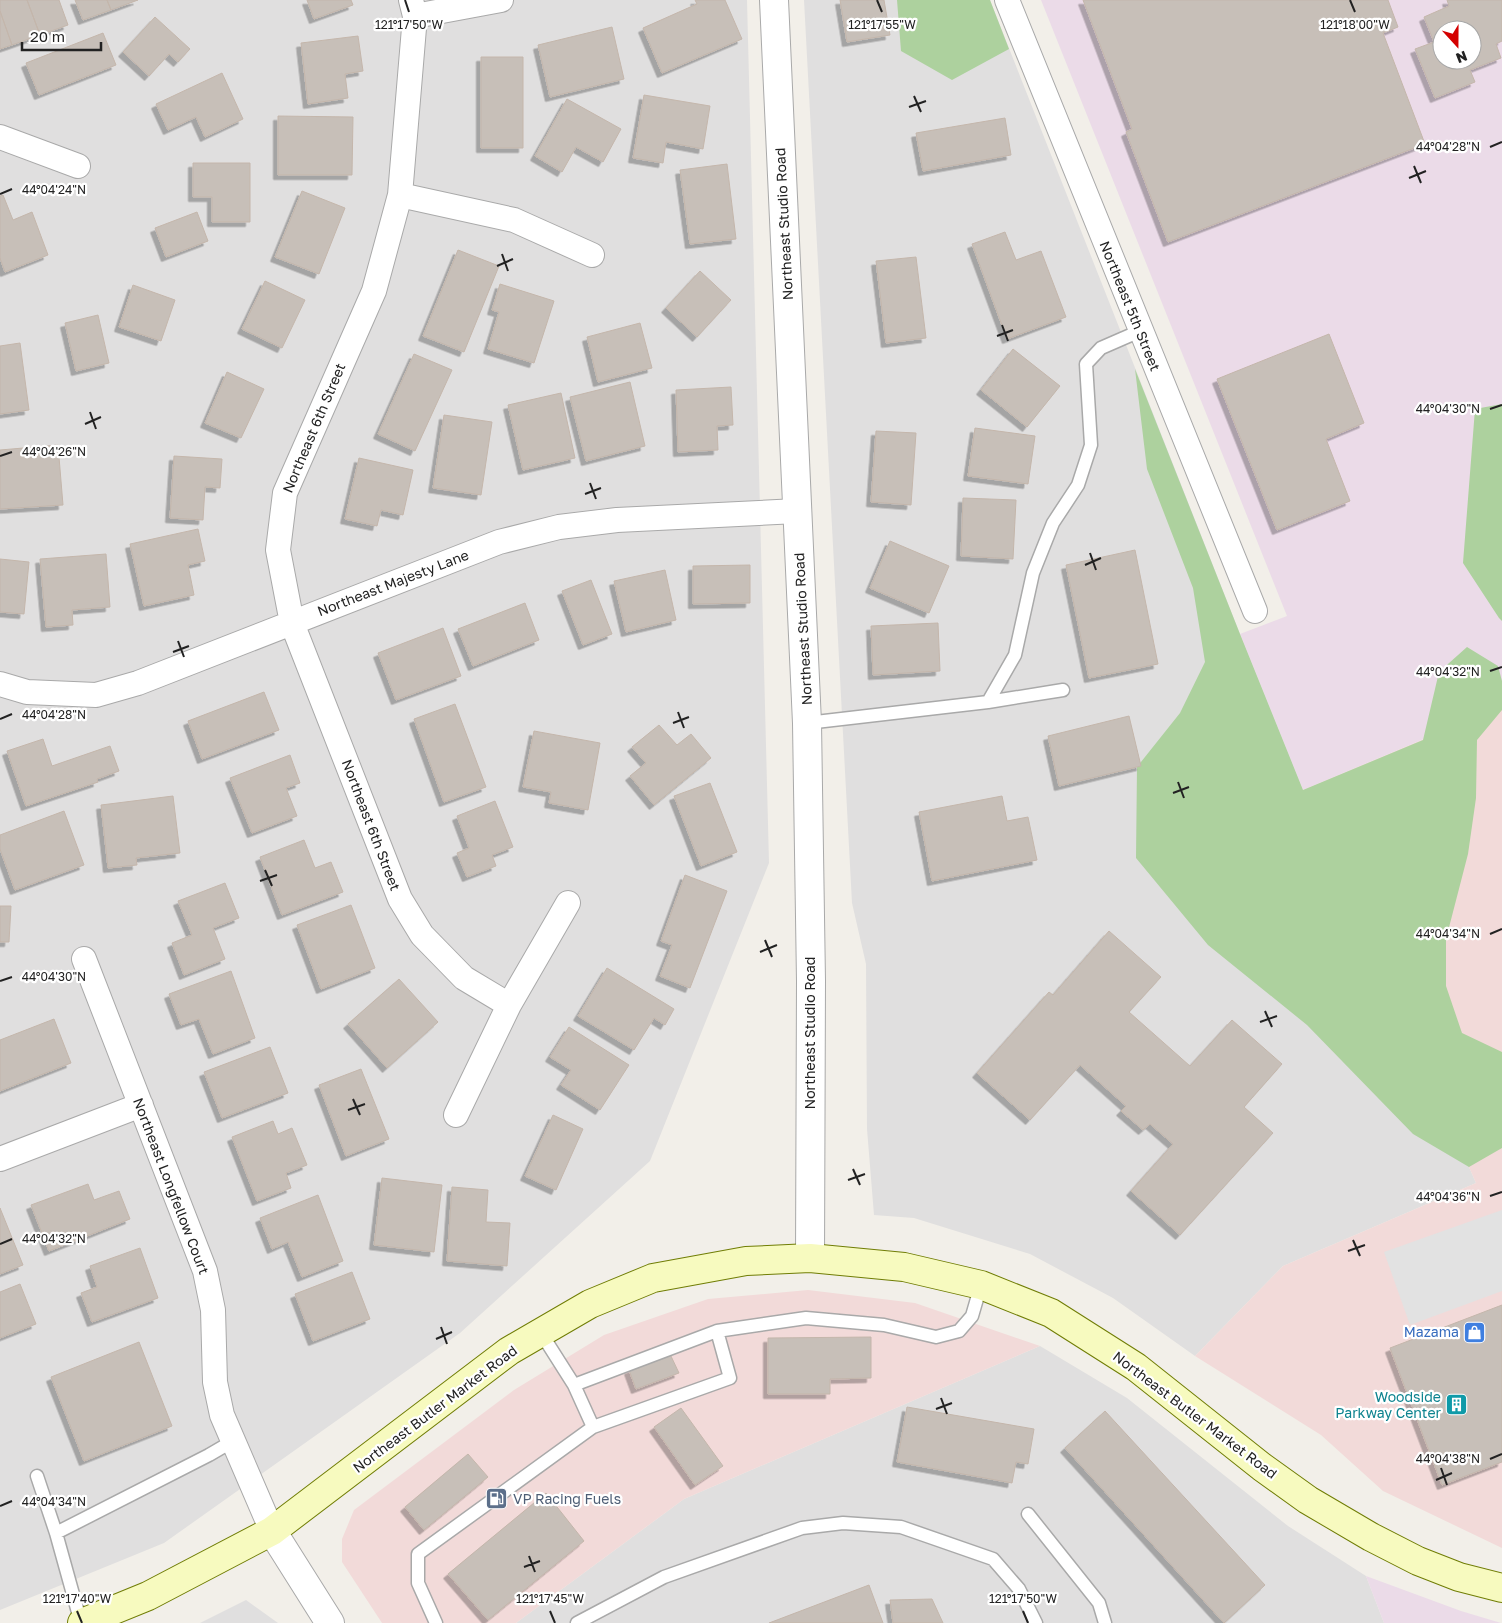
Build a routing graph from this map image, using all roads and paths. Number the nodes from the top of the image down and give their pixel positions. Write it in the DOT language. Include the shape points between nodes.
graph roads {
  1 [pos="501,0"];
  2 [pos="774,0"];
  3 [pos="1008,0"];
  4 [pos="413,8"];
  5 [pos="0,137"];
  6 [pos="78,166"];
  7 [pos="400,195"];
  8 [pos="592,255"];
  9 [pos="1140,331"];
  10 [pos="797,511"];
  11 [pos="1255,611"];
  12 [pos="292,623"];
  13 [pos="0,684"];
  14 [pos="1063,690"];
  15 [pos="988,702"];
  16 [pos="807,723"];
  17 [pos="568,903"];
  18 [pos="84,959"];
  19 [pos="509,1006"];
  20 [pos="141,1105"];
  21 [pos="456,1116"];
  22 [pos="0,1159"];
  23 [pos="810,1258"];
  24 [pos="981,1285"];
  25 [pos="717,1331"];
  26 [pos="541,1333"];
  27 [pos="574,1385"];
  28 [pos="593,1426"];
  29 [pos="233,1441"];
  30 [pos="37,1476"];
  31 [pos="1028,1514"];
  32 [pos="272,1531"];
  33 [pos="56,1533"];
  34 [pos="1502,1588"];
  35 [pos="82,1623"];
  36 [pos="330,1623"];
  37 [pos="436,1623"];
  38 [pos="577,1623"];
  39 [pos="1036,1623"];
  40 [pos="1105,1623"];
  1 -- 4 [label="street"];
  2 -- 10 [label="street, Northeast Studio Road"];
  3 -- 9 [label="street, Northeast 5th Street"];
  4 -- 7 [label="street, Northeast 6th Street"];
  5 -- 6 [label="street"];
  7 -- 8 [label="street" via="514,220"];
  7 -- 12 [label="street, Northeast 6th Street" via="374,291 285,493 278,550"];
  9 -- 11 [label="street, Northeast 5th Street"];
  9 -- 15 [label="lane" via="1101,348 1086,364 1091,445 1078,485 1053,523 1033,573 1015,655"];
  10 -- 12 [label="street, Northeast Majesty Lane" via="617,520 559,527 499,542"];
  10 -- 16 [label="street, Northeast Studio Road"];
  12 -- 13 [label="street, Northeast Majesty Lane" via="138,683 96,695 27,692"];
  12 -- 19 [label="street, Northeast 6th Street" via="400,899 422,935 464,978"];
  14 -- 15 [label="lane"];
  15 -- 16 [label="lane"];
  16 -- 23 [label="street, Northeast Studio Road"];
  17 -- 19 [label="street"];
  18 -- 20 [label="street, Northeast Longfellow Court"];
  19 -- 21 [label="street"];
  20 -- 22 [label="street"];
  20 -- 29 [label="street, Northeast Longfellow Court" via="205,1272 213,1310 216,1382 222,1414"];
  23 -- 24 [label="main road, Northeast Butler Market Road" via="904,1267"];
  23 -- 26 [label="main road, Northeast Butler Market Road" via="746,1262 653,1278 590,1304"];
  24 -- 25 [label="lane" via="972,1316 959,1331 936,1337 884,1325 806,1318"];
  24 -- 34 [label="main road, Northeast Butler Market Road" via="1051,1313 1136,1367 1308,1500 1418,1561"];
  25 -- 27 [label="lane"];
  25 -- 28 [label="lane" via="730,1378"];
  26 -- 27 [label="lane"];
  26 -- 32 [label="main road, Northeast Butler Market Road" via="510,1351"];
  27 -- 28 [label="lane"];
  28 -- 37 [label="lane" via="418,1554 418,1583"];
  29 -- 32 [label="street, Northeast Longfellow Court"];
  29 -- 33 [label="lane"];
  30 -- 33 [label="lane"];
  31 -- 40 [label="lane" via="1099,1604"];
  32 -- 35 [label="main road, Northeast Butler Market Road" via="148,1596"];
  32 -- 36 [label="street"];
  33 -- 35 [label="lane"];
  38 -- 39 [label="lane" via="664,1577 802,1528 843,1523 901,1526 993,1559 1019,1589"];
}
